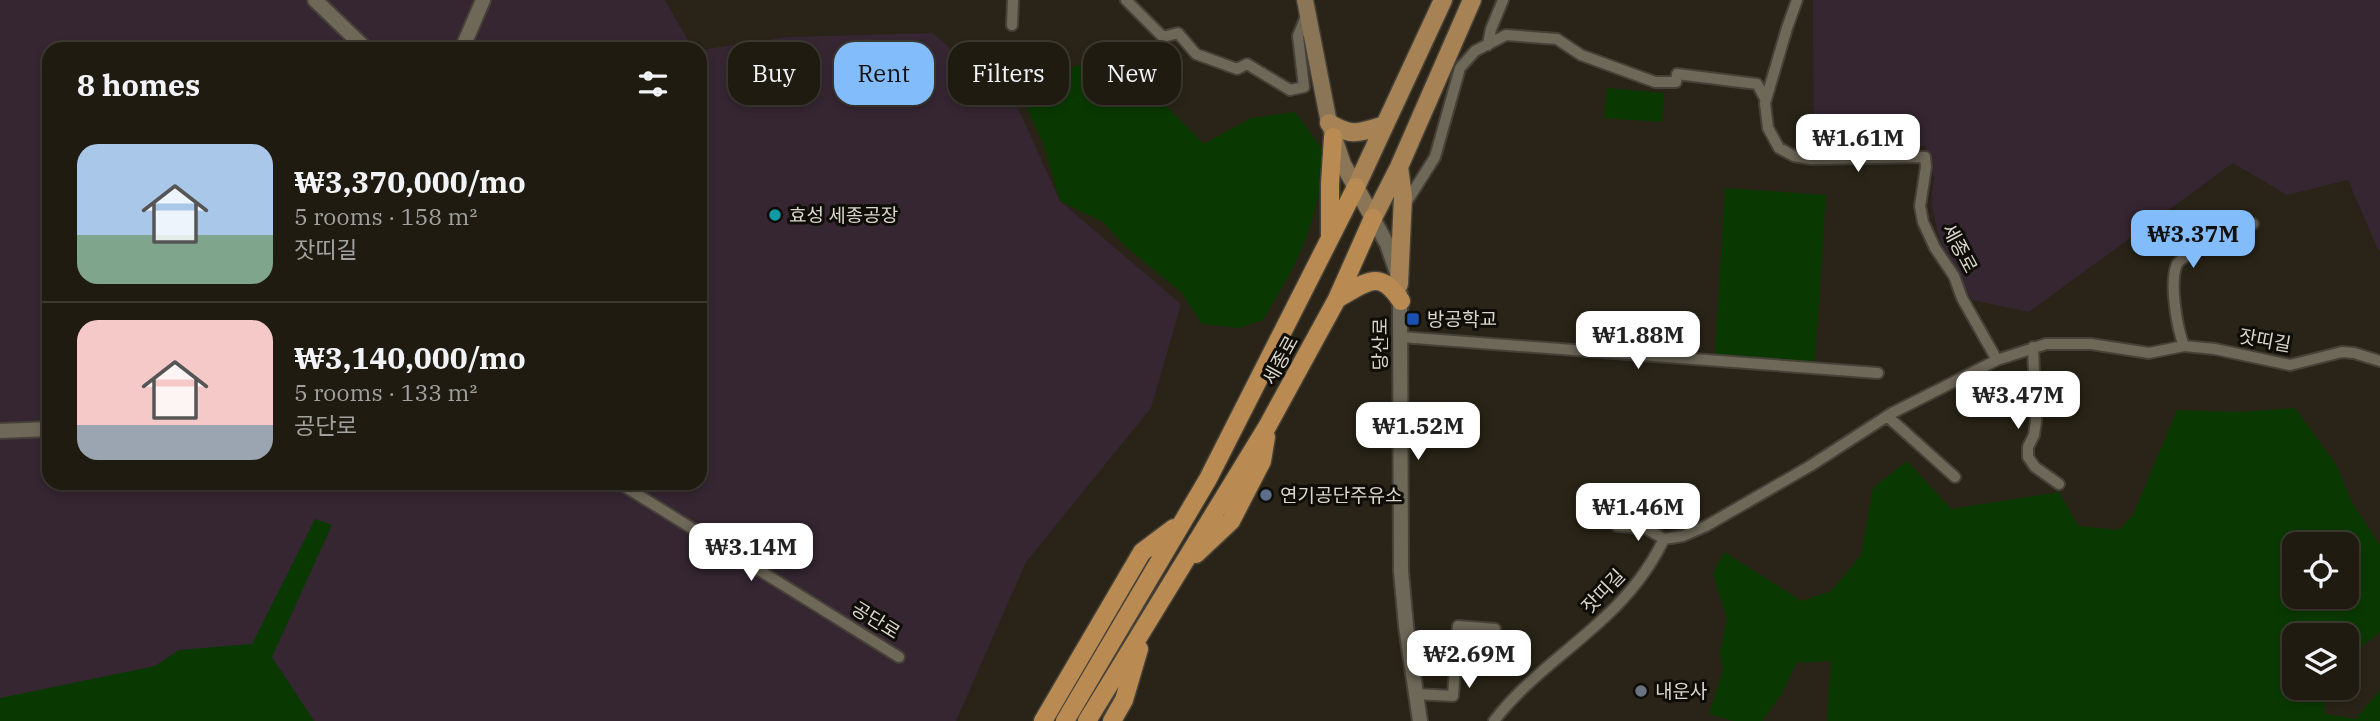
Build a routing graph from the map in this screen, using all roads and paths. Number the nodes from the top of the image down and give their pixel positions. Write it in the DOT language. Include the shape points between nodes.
graph roads {
  1 [pos="315,0"];
  2 [pos="483,0"];
  3 [pos="1013,0"];
  4 [pos="1126,0"];
  5 [pos="1443,0"];
  6 [pos="1472,0"];
  7 [pos="1503,0"];
  8 [pos="1797,0"];
  9 [pos="1307,6"];
  10 [pos="1012,25"];
  11 [pos="359,42"];
  12 [pos="465,42"];
  13 [pos="1488,44"];
  14 [pos="1766,100"];
  15 [pos="1384,125"];
  16 [pos="1331,130"];
  17 [pos="1399,167"];
  18 [pos="1356,187"];
  19 [pos="1401,212"];
  20 [pos="1373,218"];
  21 [pos="2253,224"];
  22 [pos="1331,239"];
  23 [pos="1400,293"];
  24 [pos="1337,299"];
  25 [pos="1401,337"];
  26 [pos="2184,346"];
  27 [pos="2033,347"];
  28 [pos="1997,360"];
  29 [pos="2380,361"];
  30 [pos="1878,373"];
  31 [pos="1887,416"];
  32 [pos="42,429"];
  33 [pos="0,431"];
  34 [pos="1955,477"];
  35 [pos="2059,484"];
  36 [pos="630,490"];
  37 [pos="1183,522"];
  38 [pos="1617,526"];
  39 [pos="1664,539"];
  40 [pos="1146,626"];
  41 [pos="1495,629"];
  42 [pos="900,657"];
  43 [pos="1416,694"];
  44 [pos="1043,721"];
  45 [pos="1065,721"];
  46 [pos="1087,721"];
  47 [pos="1112,721"];
  48 [pos="1420,721"];
  49 [pos="1494,721"];
  1 -- 11 [label="street"];
  2 -- 12 [label="street"];
  3 -- 10 [label="street"];
  4 -- 9 [label="street, 당산로" via="1163,37 1178,33 1196,54 1237,69 1247,64 1290,90 1304,87 1297,36"];
  5 -- 15 [label="main road, 세종로"];
  6 -- 17 [label="main road, 세종로"];
  7 -- 13 [label="street"];
  8 -- 14 [label="street, 세종로"];
  9 -- 16 [label="main road, 당산로"];
  13 -- 14 [label="street" via="1506,35 1557,38 1581,55 1655,82 1676,82 1677,74 1757,84"];
  13 -- 19 [label="street" via="1460,68 1435,157"];
  14 -- 28 [label="street, 세종로" via="1768,128 1779,148 1794,156 1836,160 1925,157 1923,222"];
  15 -- 16 [label="main road" via="1353,134"];
  15 -- 18 [label="main road, 세종로"];
  16 -- 18 [label="main road, 당산로"];
  16 -- 22 [label="highway"];
  17 -- 19 [label="main road"];
  17 -- 20 [label="main road, 세종로"];
  18 -- 20 [label="main road, 당산로"];
  18 -- 22 [label="highway, 세종로"];
  19 -- 23 [label="main road"];
  20 -- 23 [label="street, 당산로" via="1387,244"];
  20 -- 24 [label="highway, 세종로"];
  21 -- 26 [label="street" via="2227,228 2177,264 2175,297"];
  22 -- 37 [label="highway, 세종로"];
  23 -- 24 [label="highway" via="1373,280"];
  23 -- 25 [label="street, 당산로"];
  24 -- 40 [label="highway, 세종로" via="1267,427"];
  25 -- 30 [label="street"];
  25 -- 43 [label="street, 당산로" via="1401,571"];
  26 -- 27 [label="street, 잣띠길" via="2149,353 2091,344"];
  26 -- 29 [label="street, 잣띠길" via="2290,365 2342,352"];
  27 -- 28 [label="street, 잣띠길"];
  27 -- 35 [label="street" via="2036,421 2028,457"];
  28 -- 31 [label="street, 잣띠길"];
  31 -- 34 [label="street"];
  31 -- 39 [label="street, 잣띠길" via="1810,467 1706,526"];
  32 -- 33 [label="street"];
  36 -- 42 [label="street, 공단로"];
  37 -- 44 [label="highway" via="1142,552"];
  37 -- 45 [label="highway, 세종로"];
  38 -- 39 [label="street" via="1645,528"];
  39 -- 49 [label="street, 잣띠길" via="1632,589 1525,686"];
  40 -- 46 [label="highway, 세종로"];
  40 -- 47 [label="highway" via="1124,700"];
  41 -- 43 [label="street" via="1458,626 1453,696"];
  43 -- 48 [label="street, 당산로"];
}
